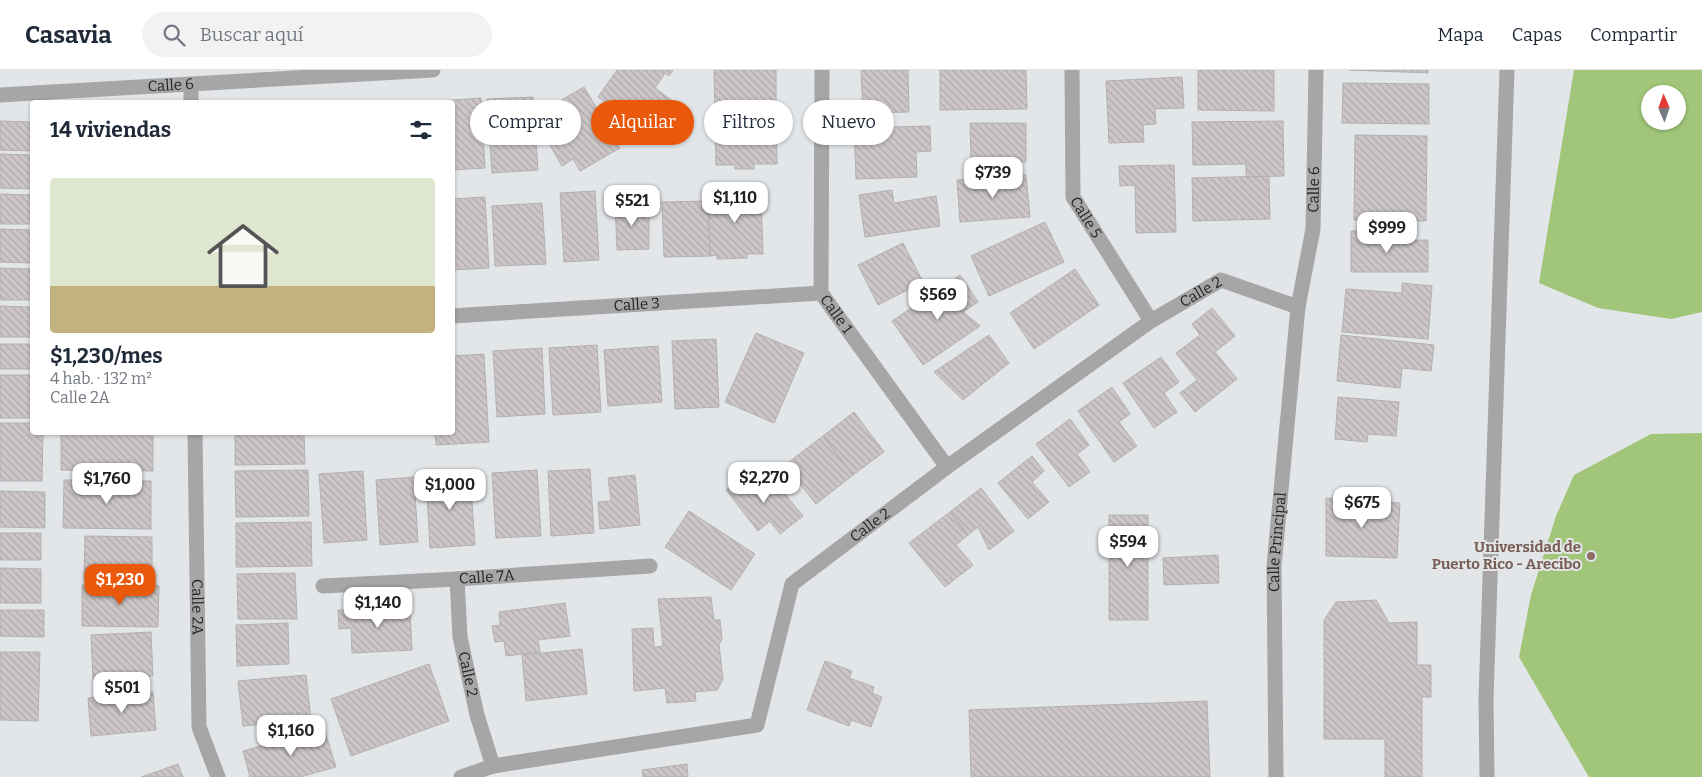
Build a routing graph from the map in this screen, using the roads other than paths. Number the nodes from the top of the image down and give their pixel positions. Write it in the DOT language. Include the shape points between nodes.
graph roads {
  1 [pos="433,70"];
  2 [pos="822,70"];
  3 [pos="1072,70"];
  4 [pos="1316,70"];
  5 [pos="1507,70"];
  6 [pos="191,84"];
  7 [pos="0,95"];
  8 [pos="191,100"];
  9 [pos="821,293"];
  10 [pos="1298,307"];
  11 [pos="455,316"];
  12 [pos="1151,320"];
  13 [pos="195,435"];
  14 [pos="947,467"];
  15 [pos="650,566"];
  16 [pos="457,579"];
  17 [pos="323,586"];
  18 [pos="493,766"];
  19 [pos="218,777"];
  20 [pos="461,777"];
  21 [pos="1276,777"];
  22 [pos="1487,777"];
  1 -- 6 [label="street, Calle 6"];
  2 -- 9 [label="street, Calle 1"];
  3 -- 12 [label="street, Calle 5" via="1073,197"];
  4 -- 10 [label="street, Calle 6" via="1313,229"];
  5 -- 22 [label="street"];
  6 -- 7 [label="street, Calle 6"];
  6 -- 8 [label="street"];
  9 -- 11 [label="street, Calle 3"];
  9 -- 14 [label="street, Calle 1"];
  10 -- 12 [label="street, Calle 2" via="1221,280"];
  10 -- 21 [label="street, Calle Principal" via="1274,566"];
  12 -- 14 [label="street, Calle 2"];
  13 -- 19 [label="street, Calle 2A" via="199,727"];
  14 -- 18 [label="street, Calle 2" via="792,584 757,725"];
  15 -- 16 [label="street, Calle 7A"];
  16 -- 17 [label="street, Calle 7A"];
  16 -- 18 [label="street, Calle 2" via="460,637 477,715"];
  18 -- 20 [label="street, Calle 2"];
}
